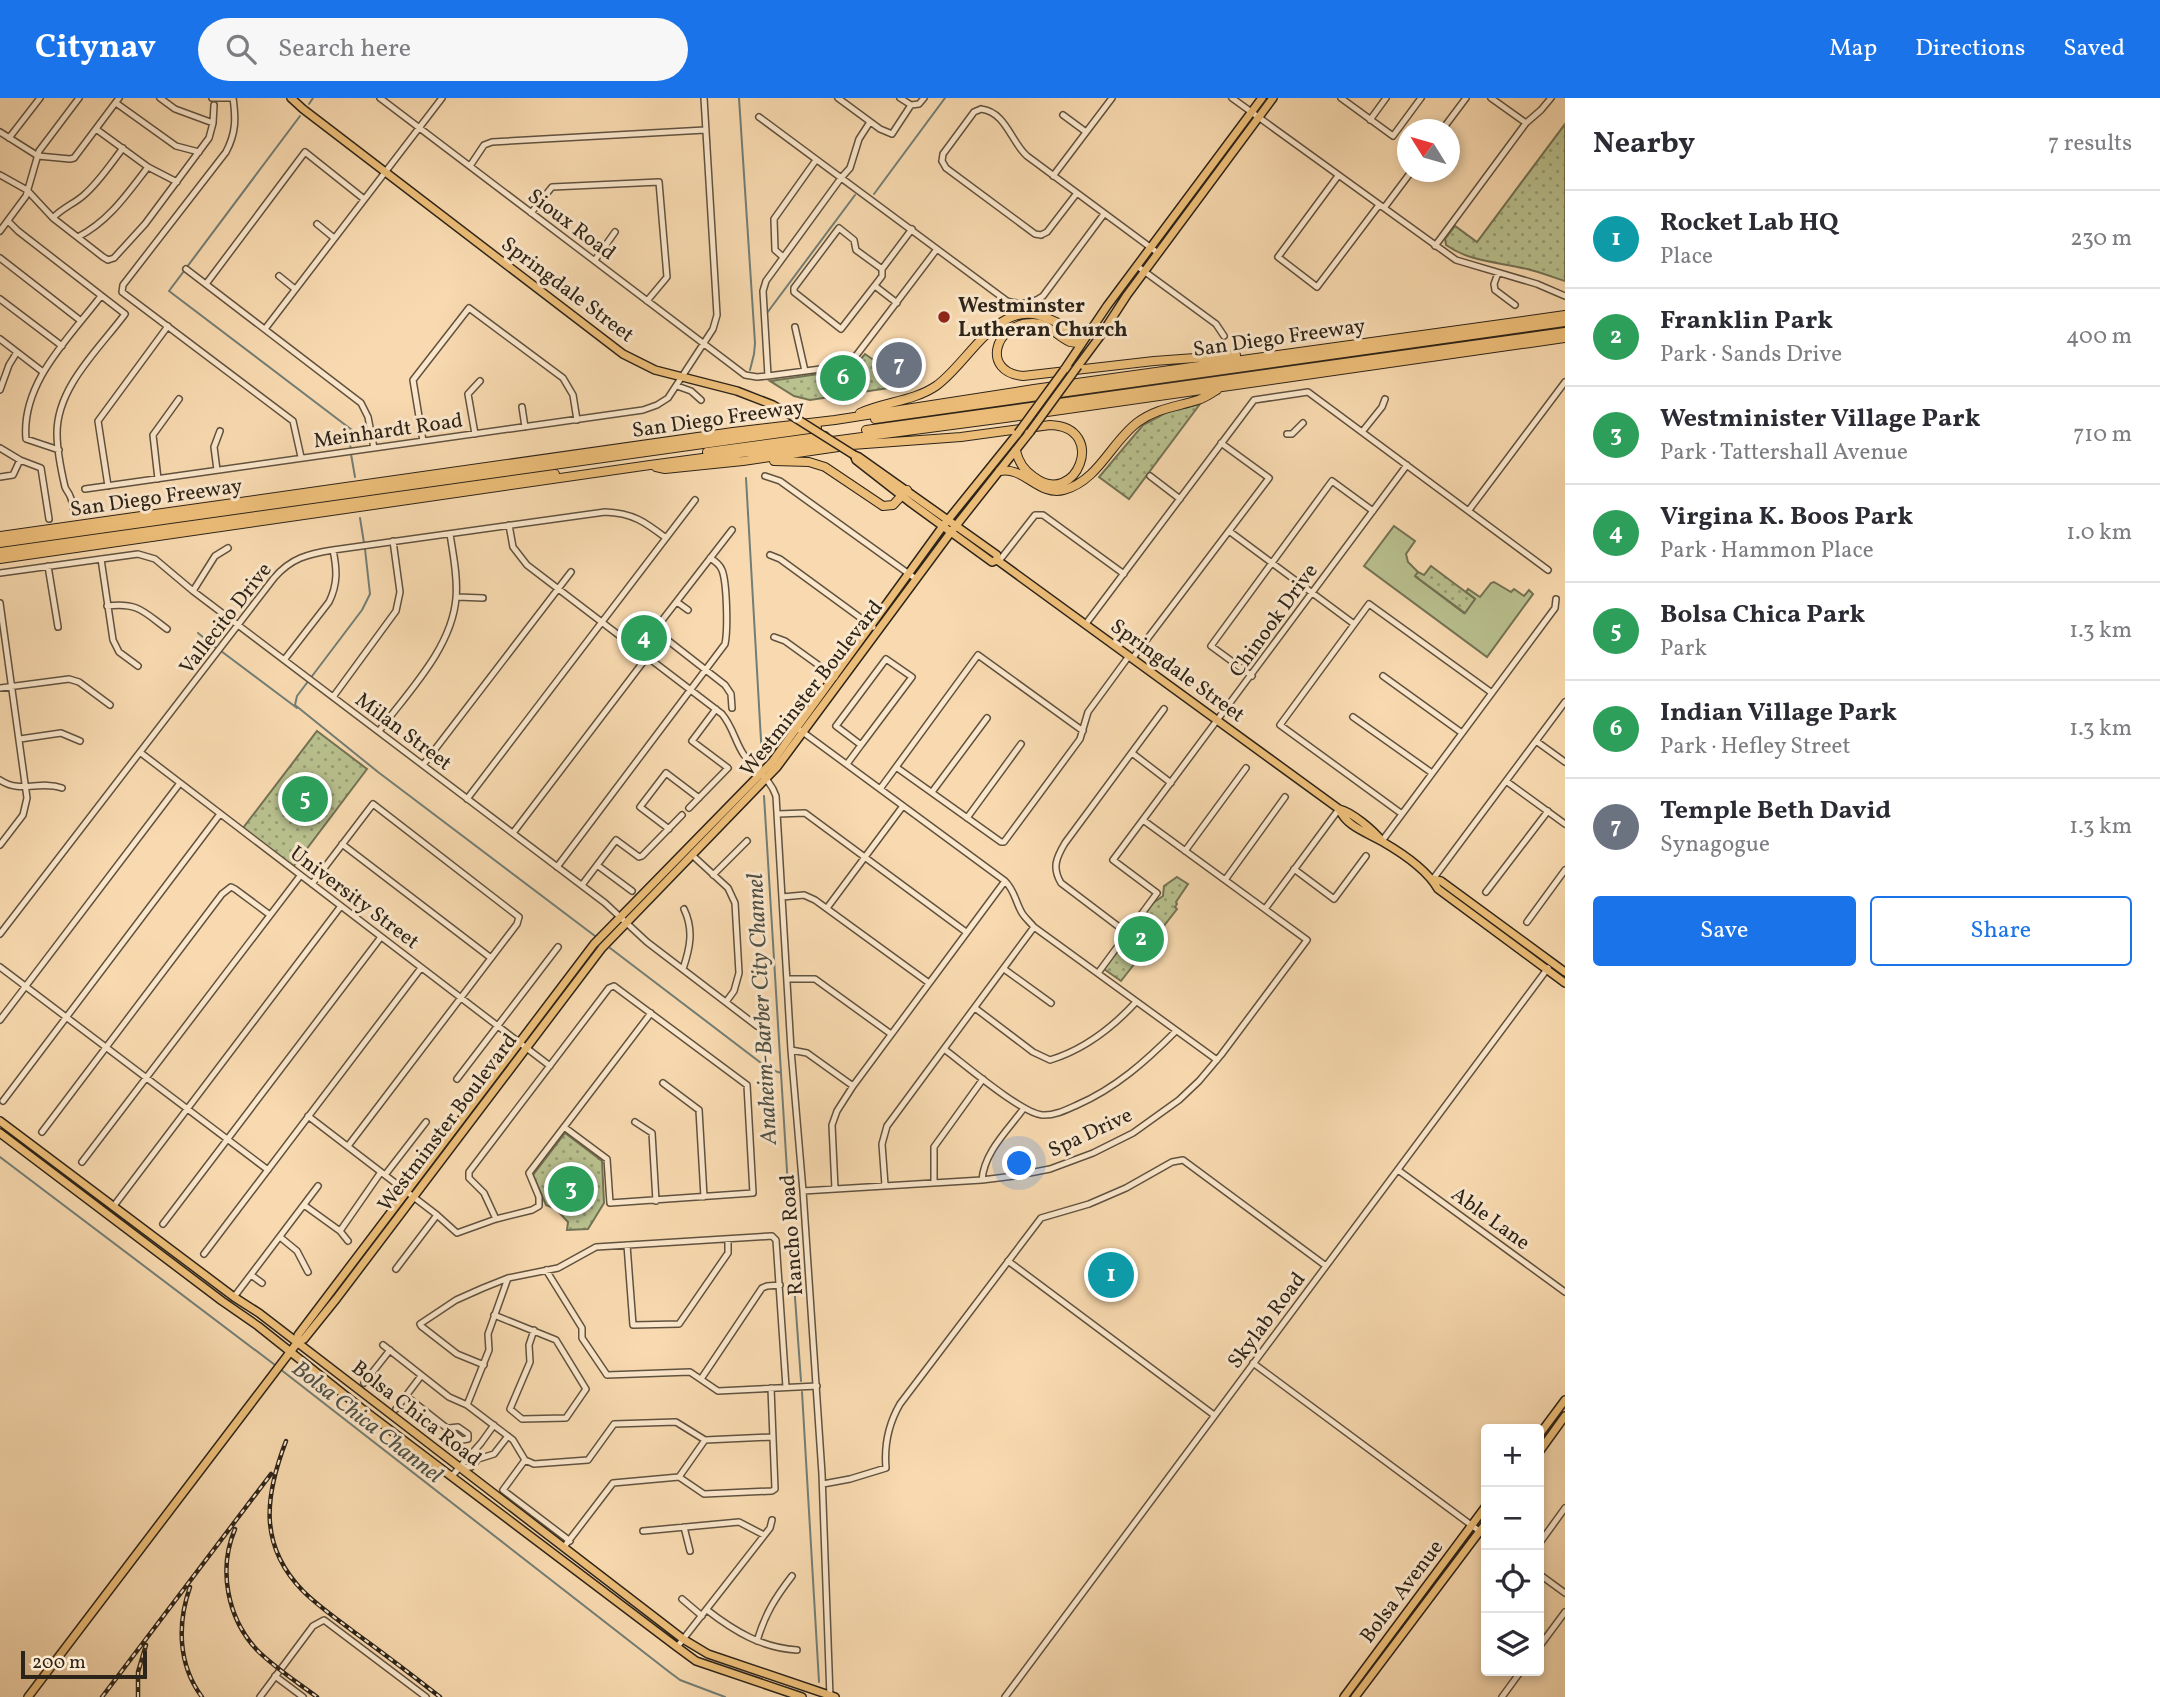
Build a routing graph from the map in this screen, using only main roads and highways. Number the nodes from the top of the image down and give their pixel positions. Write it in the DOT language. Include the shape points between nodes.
graph roads {
  1 [pos="291,98"];
  2 [pos="1262,98"];
  3 [pos="1273,98"];
  4 [pos="1255,115"];
  5 [pos="1154,250"];
  6 [pos="1565,314"];
  7 [pos="1565,322"];
  8 [pos="1565,332"];
  9 [pos="1565,338"];
  10 [pos="1081,343"];
  11 [pos="1091,350"];
  12 [pos="1308,350"];
  13 [pos="1222,386"];
  14 [pos="851,418"];
  15 [pos="1016,451"];
  16 [pos="743,461"];
  17 [pos="650,465"];
  18 [pos="1000,471"];
  19 [pos="904,493"];
  20 [pos="946,523"];
  21 [pos="953,528"];
  22 [pos="0,536"];
  23 [pos="0,542"];
  24 [pos="0,552"];
  25 [pos="0,559"];
  26 [pos="875,629"];
  27 [pos="764,775"];
  28 [pos="1433,879"];
  29 [pos="1455,892"];
  30 [pos="1447,895"];
  31 [pos="623,920"];
  32 [pos="1565,972"];
  33 [pos="1565,983"];
  34 [pos="0,1121"];
  35 [pos="0,1133"];
  36 [pos="74,1188"];
  37 [pos="409,1194"];
  38 [pos="113,1207"];
  39 [pos="137,1237"];
  40 [pos="297,1343"];
  41 [pos="290,1352"];
  42 [pos="1565,1399"];
  43 [pos="1565,1416"];
  44 [pos="1544,1428"];
  45 [pos="1544,1445"];
  46 [pos="1481,1513"];
  47 [pos="1481,1536"];
  48 [pos="567,1544"];
  49 [pos="550,1550"];
  50 [pos="573,1567"];
  51 [pos="832,1696"];
  52 [pos="28,1697"];
  53 [pos="802,1697"];
  54 [pos="1344,1697"];
  55 [pos="1355,1697"];
  1 -- 19 [label="main road, Springdale Street, bridge" via="623,354 648,367 745,393 789,414"];
  2 -- 4 [label="main road, Westminster Boulevard"];
  3 -- 4 [label="main road, Westminster Boulevard"];
  4 -- 5 [label="main road, Westminster Boulevard"];
  5 -- 10 [label="main road, Westminster Boulevard"];
  5 -- 11 [label="main road, Westminster Boulevard"];
  6 -- 12 [label="highway, San Diego Freeway"];
  7 -- 23 [label="highway"];
  8 -- 24 [label="highway"];
  9 -- 13 [label="highway, San Diego Freeway"];
  10 -- 11 [label="main road"];
  10 -- 12 [label="highway" via="1069,342 1044,325 1025,323 1002,335 997,356 1004,371 1023,376"];
  10 -- 14 [label="highway" via="1043,316 1012,317 992,329 938,384"];
  10 -- 20 [label="main road, Westminster Boulevard, bridge" via="1018,433"];
  11 -- 15 [label="main road, Westminster Boulevard, bridge"];
  12 -- 14 [label="highway, San Diego Freeway"];
  13 -- 17 [label="highway, San Diego Freeway"];
  13 -- 18 [label="highway" via="1200,400 1156,411 1138,422 1090,475 1066,489 1043,489 1015,472"];
  14 -- 22 [label="highway, San Diego Freeway"];
  15 -- 16 [label="highway" via="1023,468 1037,480 1052,484 1072,477 1082,457 1071,431 1050,425"];
  15 -- 18 [label="main road, Westminster Boulevard"];
  16 -- 17 [label="highway" via="665,469"];
  16 -- 19 [label="highway" via="815,463 883,506 893,505"];
  17 -- 25 [label="highway, San Diego Freeway"];
  18 -- 21 [label="main road, Westminster Boulevard"];
  19 -- 20 [label="main road, Springdale Street"];
  20 -- 21 [label="main road, Springdale Street"];
  20 -- 26 [label="main road, Westminster Boulevard"];
  21 -- 26 [label="main road, Westminster Boulevard"];
  21 -- 28 [label="main road, Springdale Street" via="992,562 998,561 1339,809 1342,818"];
  26 -- 27 [label="main road, Westminster Boulevard"];
  27 -- 31 [label="main road, Westminster Boulevard"];
  27 -- 31 [label="main road, Westminster Boulevard" via="692,855"];
  28 -- 29 [label="main road, Springdale Street"];
  28 -- 30 [label="main road, Springdale Street"];
  29 -- 30 [label="main road"];
  29 -- 32 [label="main road, Springdale Street"];
  30 -- 33 [label="main road, Springdale Street"];
  31 -- 37 [label="main road, Westminster Boulevard"];
  31 -- 37 [label="main road, Westminster Boulevard" via="594,944"];
  34 -- 38 [label="main road, Bolsa Chica Road"];
  35 -- 36 [label="main road, Bolsa Chica Road"];
  36 -- 38 [label="main road" via="104,1207"];
  36 -- 39 [label="main road, Bolsa Chica Road"];
  37 -- 40 [label="main road, Westminster Boulevard"];
  38 -- 39 [label="main road" via="114,1215"];
  38 -- 40 [label="main road, Bolsa Chica Road"];
  39 -- 41 [label="main road, Bolsa Chica Road"];
  40 -- 41 [label="main road, Westminster Boulevard"];
  40 -- 48 [label="main road, Bolsa Chica Road" via="458,1468"];
  41 -- 49 [label="main road, Bolsa Chica Road"];
  41 -- 52 [label="main road, Westminster Boulevard"];
  42 -- 44 [label="main road"];
  43 -- 45 [label="main road"];
  46 -- 54 [label="main road, Bolsa Avenue"];
  47 -- 55 [label="main road, Bolsa Avenue"];
  48 -- 49 [label="main road"];
  48 -- 50 [label="main road" via="562,1555"];
  48 -- 51 [label="main road, Bolsa Chica Road" via="683,1639 708,1654"];
  49 -- 50 [label="main road, Bolsa Chica Road"];
  50 -- 53 [label="main road, Bolsa Chica Road" via="696,1661"];
}
